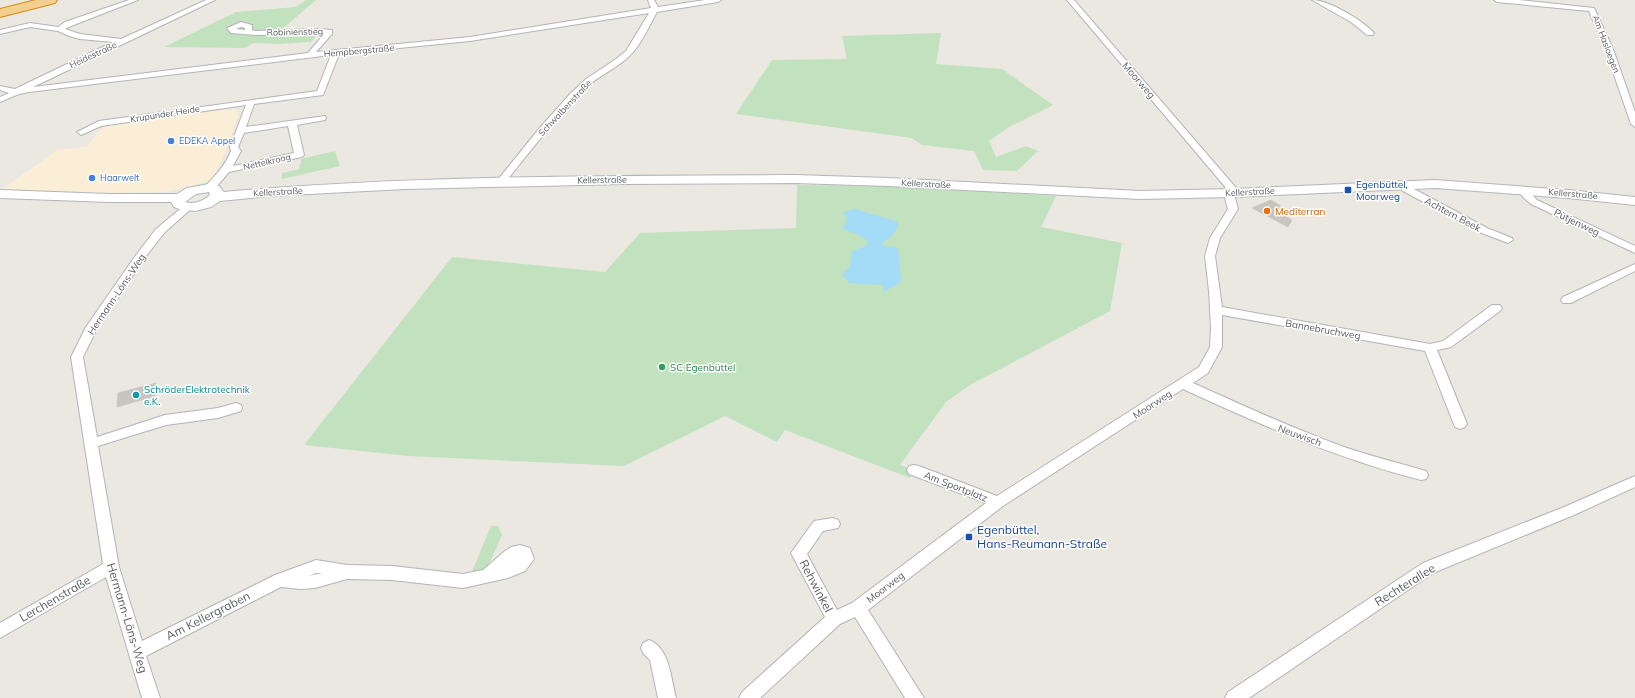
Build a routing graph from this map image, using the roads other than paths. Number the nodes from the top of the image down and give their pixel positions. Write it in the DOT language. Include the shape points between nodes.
graph roads {
  1 [pos="39,0"];
  2 [pos="50,0"];
  3 [pos="135,0"];
  4 [pos="212,0"];
  5 [pos="222,0"];
  6 [pos="651,0"];
  7 [pos="718,0"];
  8 [pos="1070,0"];
  9 [pos="1315,0"];
  10 [pos="1497,0"];
  11 [pos="655,9"];
  12 [pos="0,10"];
  13 [pos="188,10"];
  14 [pos="0,13"];
  15 [pos="60,29"];
  16 [pos="0,32"];
  17 [pos="255,33"];
  18 [pos="1370,33"];
  19 [pos="122,41"];
  20 [pos="336,52"];
  21 [pos="310,55"];
  22 [pos="0,88"];
  23 [pos="16,92"];
  24 [pos="0,100"];
  25 [pos="250,102"];
  26 [pos="322,118"];
  27 [pos="292,123"];
  28 [pos="1635,124"];
  29 [pos="240,131"];
  30 [pos="81,132"];
  31 [pos="227,170"];
  32 [pos="501,182"];
  33 [pos="1399,184"];
  34 [pos="1523,190"];
  35 [pos="212,193"];
  36 [pos="1232,193"];
  37 [pos="0,194"];
  38 [pos="1635,201"];
  39 [pos="184,203"];
  40 [pos="1508,240"];
  41 [pos="1635,250"];
  42 [pos="1635,266"];
  43 [pos="1567,300"];
  44 [pos="1496,308"];
  45 [pos="1217,310"];
  46 [pos="1430,348"];
  47 [pos="1183,384"];
  48 [pos="236,408"];
  49 [pos="1460,424"];
  50 [pos="90,444"];
  51 [pos="914,470"];
  52 [pos="1422,475"];
  53 [pos="1635,482"];
  54 [pos="998,502"];
  55 [pos="833,524"];
  56 [pos="111,567"];
  57 [pos="486,577"];
  58 [pos="858,608"];
  59 [pos="834,619"];
  60 [pos="0,631"];
  61 [pos="649,648"];
  62 [pos="137,652"];
  63 [pos="151,698"];
  64 [pos="667,698"];
  65 [pos="748,698"];
  66 [pos="915,698"];
  67 [pos="1234,698"];
  1 -- 12 [label="highway"];
  2 -- 14 [label="highway"];
  3 -- 15 [label="street"];
  4 -- 13 [label="street, Heidestraße"];
  5 -- 13 [label="street, Heidestraße" via="200,9"];
  6 -- 11 [label="street"];
  7 -- 11 [label="street, Hempbergstraße"];
  8 -- 36 [label="street, Moorweg" via="1229,184"];
  9 -- 18 [label="street" via="1354,20"];
  10 -- 28 [label="street, Am Hasloegen" via="1592,9 1610,49"];
  11 -- 20 [label="street, Hempbergstraße" via="470,39"];
  11 -- 32 [label="street, Schwalbenstraße" via="630,50 583,86"];
  13 -- 19 [label="street, Heidestraße"];
  15 -- 16 [label="street" via="50,30 30,24"];
  15 -- 19 [label="street" via="76,35"];
  17 -- 21 [label="street, Robinienstieg" via="329,32"];
  19 -- 23 [label="street, Heidestraße"];
  20 -- 21 [label="street, Hempbergstraße"];
  20 -- 25 [label="street, Krupunder Heide" via="320,93"];
  21 -- 23 [label="street, Hempbergstraße"];
  22 -- 23 [label="street, Hempbergstraße"];
  23 -- 24 [label="street, Heidestraße"];
  25 -- 29 [label="street"];
  25 -- 30 [label="street, Krupunder Heide" via="99,124"];
  26 -- 27 [label="street"];
  27 -- 29 [label="street"];
  27 -- 31 [label="street, Nettelkroog" via="299,155"];
  29 -- 31 [label="street" via="234,147 236,151"];
  31 -- 35 [label="street"];
  32 -- 35 [label="main road, Kellerstraße"];
  32 -- 36 [label="main road, Kellerstraße" via="795,179 1084,193"];
  33 -- 34 [label="main road, Kellerstraße" via="1451,184"];
  33 -- 36 [label="main road, Kellerstraße"];
  33 -- 40 [label="street, Achtern Beek" via="1483,230"];
  34 -- 38 [label="main road, Kellerstraße"];
  34 -- 41 [label="street, Pütjenweg" via="1534,202"];
  35 -- 39 [label="main road, Kellerstraße" via="201,206"];
  36 -- 45 [label="street, Moorweg" via="1230,198 1233,209 1215,238 1210,256"];
  37 -- 39 [label="main road, Kellerstraße"];
  39 -- 50 [label="street, Hermann-Löns-Weg" via="140,257 90,330 77,357"];
  42 -- 43 [label="street"];
  44 -- 46 [label="street, Bannebruchweg" via="1446,344"];
  45 -- 46 [label="street, Bannebruchweg"];
  45 -- 47 [label="street, Moorweg" via="1216,347 1204,370"];
  46 -- 49 [label="street"];
  47 -- 52 [label="street, Neuwisch" via="1281,428 1385,466"];
  47 -- 54 [label="street, Moorweg"];
  48 -- 50 [label="street" via="165,420"];
  50 -- 56 [label="street, Hermann-Löns-Weg"];
  51 -- 54 [label="street, Am Sportplatz"];
  53 -- 67 [label="street, Rechterallee" via="1428,568"];
  54 -- 58 [label="street, Moorweg"];
  55 -- 59 [label="street, Rehwinkel" via="819,525 799,553"];
  56 -- 60 [label="street, Lerchenstraße"];
  56 -- 62 [label="street, Hermann-Löns-Weg"];
  57 -- 62 [label="street, Am Kellergraben" via="463,581 347,572 316,566 280,580"];
  58 -- 59 [label="street, Moorweg"];
  58 -- 66 [label="street"];
  59 -- 65 [label="street, Moorweg"];
  61 -- 64 [label="street" via="657,656"];
  62 -- 63 [label="street, Hermann-Löns-Weg"];
}
